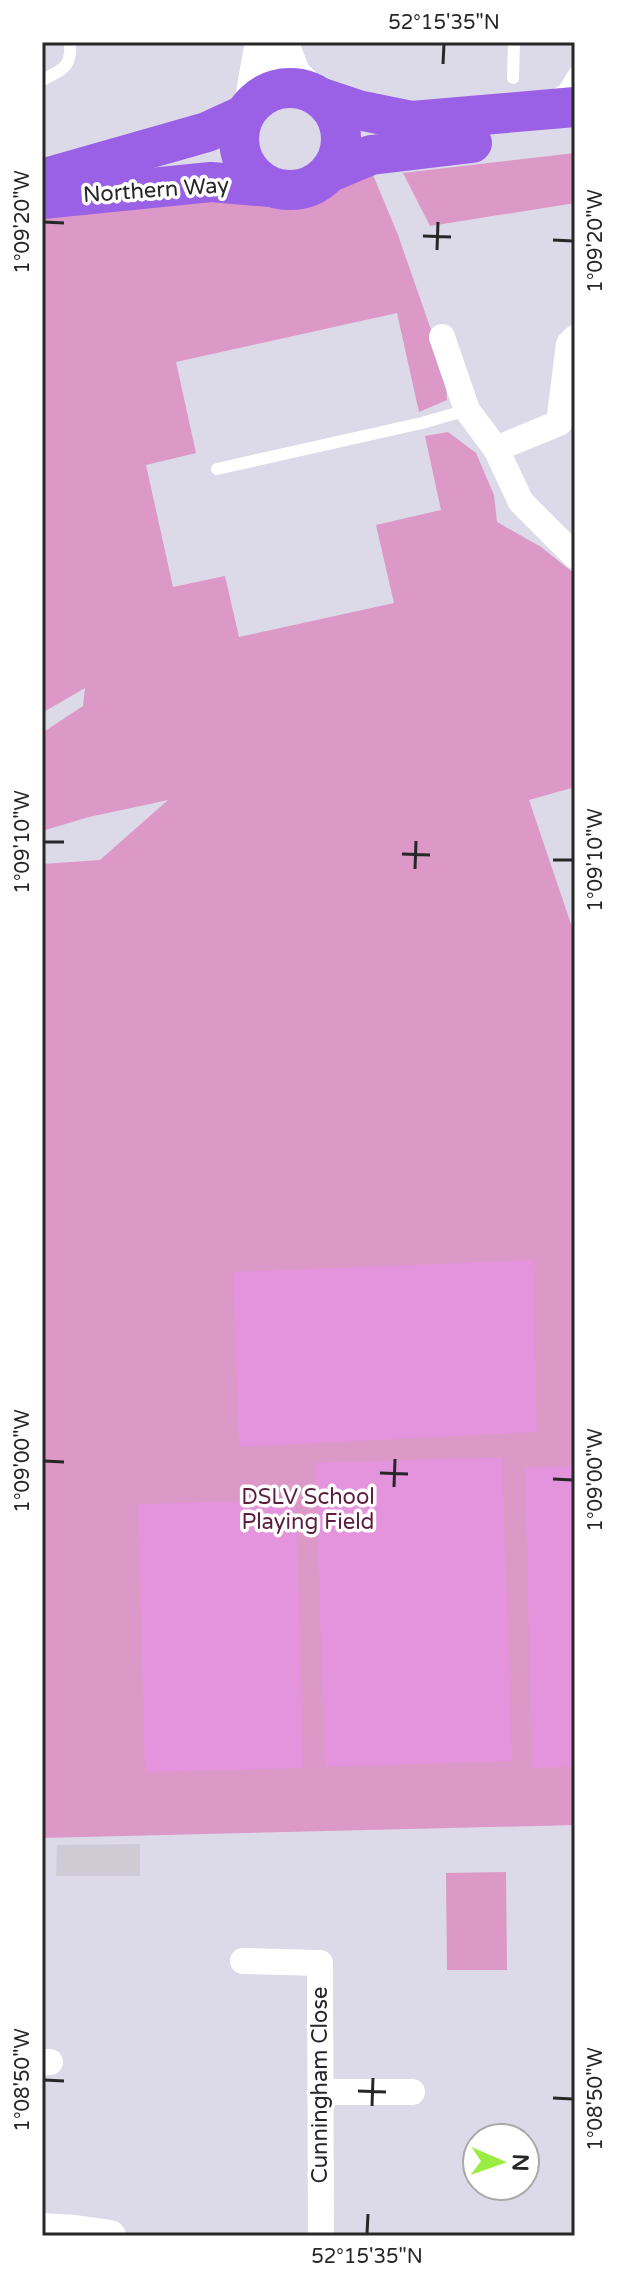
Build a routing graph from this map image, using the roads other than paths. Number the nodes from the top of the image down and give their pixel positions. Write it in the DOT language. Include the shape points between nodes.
graph roads {
  1 [pos="70,42"];
  2 [pos="263,42"];
  3 [pos="280,42"];
  4 [pos="514,42"];
  5 [pos="575,72"];
  6 [pos="513,78"];
  7 [pos="42,80"];
  8 [pos="316,94"];
  9 [pos="575,107"];
  10 [pos="248,110"];
  11 [pos="482,116"];
  12 [pos="575,131"];
  13 [pos="330,172"];
  14 [pos="42,179"];
  15 [pos="270,187"];
  16 [pos="42,199"];
  17 [pos="442,337"];
  18 [pos="575,338"];
  19 [pos="467,410"];
  20 [pos="567,432"];
  21 [pos="496,449"];
  22 [pos="217,469"];
  23 [pos="575,556"];
  24 [pos="243,1961"];
  25 [pos="321,2092"];
  26 [pos="412,2092"];
  27 [pos="42,2229"];
  28 [pos="110,2236"];
  29 [pos="321,2236"];
  1 -- 7 [label="lane" via="71,58 64,69"];
  2 -- 10 [label="main road"];
  3 -- 8 [label="main road" via="293,75"];
  4 -- 6 [label="lane"];
  5 -- 11 [label="lane" via="564,90 553,96"];
  8 -- 10 [label="main road" via="282,88 264,94"];
  8 -- 11 [label="main road" via="358,110 412,121"];
  8 -- 13 [label="main road" via="332,109 342,139"];
  9 -- 11 [label="main road"];
  10 -- 14 [label="main road, Northern Way" via="207,132"];
  10 -- 15 [label="main road" via="239,148 246,166"];
  12 -- 13 [label="main road" via="371,155"];
  13 -- 15 [label="main road" via="299,190"];
  15 -- 16 [label="main road, Northern Way" via="211,182"];
  17 -- 19 [label="street"];
  18 -- 20 [label="street" via="569,344"];
  19 -- 21 [label="street"];
  19 -- 22 [label="lane"];
  20 -- 21 [label="street"];
  21 -- 23 [label="street" via="521,502"];
  24 -- 25 [label="street, Cunningham Close" via="320,1963"];
  25 -- 26 [label="street"];
  25 -- 29 [label="street, Cunningham Close"];
  27 -- 28 [label="street"];
}
